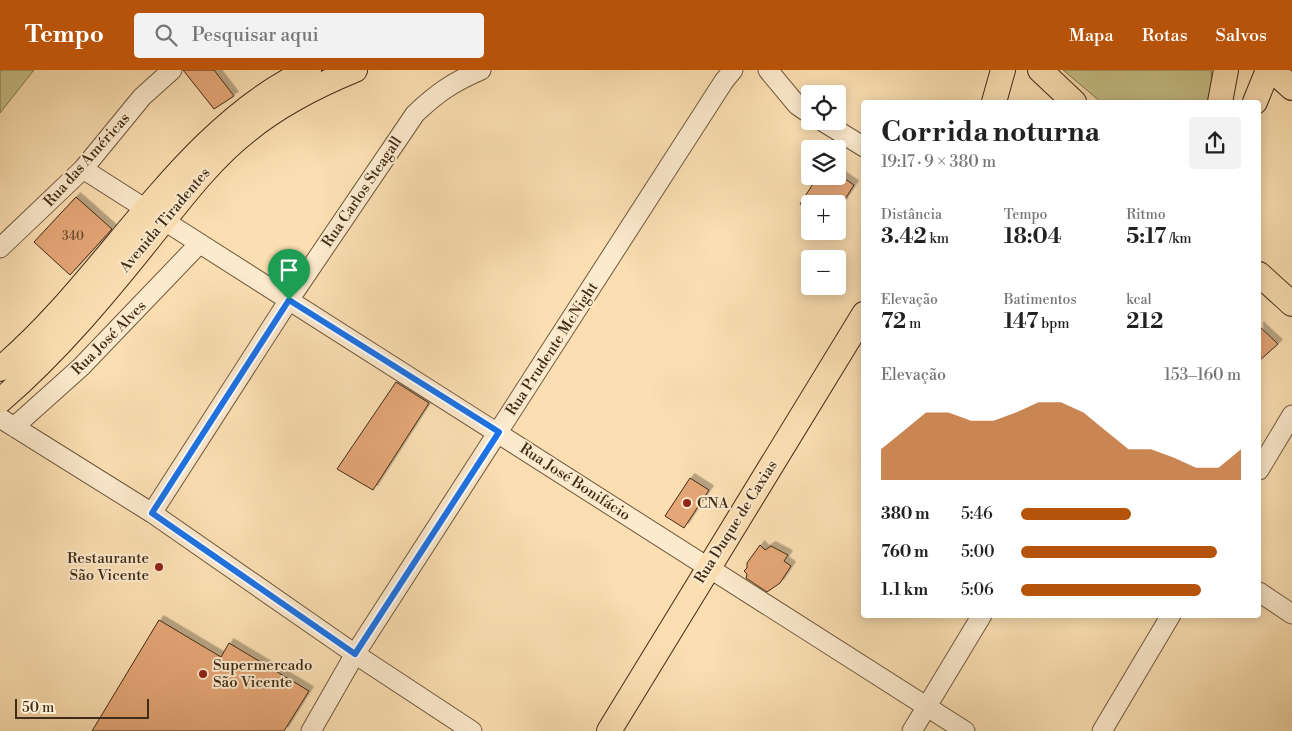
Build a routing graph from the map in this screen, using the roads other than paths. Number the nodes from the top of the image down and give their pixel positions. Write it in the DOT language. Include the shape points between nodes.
graph roads {
  1 [pos="172,70"];
  2 [pos="309,70"];
  3 [pos="355,70"];
  4 [pos="481,70"];
  5 [pos="733,70"];
  6 [pos="768,70"];
  7 [pos="1004,70"];
  8 [pos="1040,70"];
  9 [pos="1226,70"];
  10 [pos="1268,70"];
  11 [pos="1272,70"];
  12 [pos="1292,88"];
  13 [pos="995,100"];
  14 [pos="1072,100"];
  15 [pos="1220,100"];
  16 [pos="1256,100"];
  17 [pos="801,108"];
  18 [pos="837,130"];
  19 [pos="861,145"];
  20 [pos="83,169"];
  21 [pos="156,215"];
  22 [pos="199,244"];
  23 [pos="0,248"];
  24 [pos="1261,276"];
  25 [pos="289,300"];
  26 [pos="1292,304"];
  27 [pos="861,319"];
  28 [pos="0,369"];
  29 [pos="0,402"];
  30 [pos="1292,415"];
  31 [pos="7,422"];
  32 [pos="499,432"];
  33 [pos="1261,467"];
  34 [pos="152,513"];
  35 [pos="708,568"];
  36 [pos="1261,593"];
  37 [pos="1292,614"];
  38 [pos="980,618"];
  39 [pos="1169,618"];
  40 [pos="355,654"];
  41 [pos="926,707"];
  42 [pos="311,731"];
  43 [pos="472,731"];
  44 [pos="609,731"];
  45 [pos="912,731"];
  46 [pos="965,731"];
  47 [pos="1102,731"];
  1 -- 20 [label="street, Rua das Américas" via="142,97"];
  2 -- 21 [label="main road, Avenida Tiradentes" via="263,96 205,146"];
  3 -- 21 [label="main road, Avenida Tiradentes" via="304,92 246,131"];
  4 -- 25 [label="street, Rua Carlos Steagall" via="457,80 415,114"];
  5 -- 32 [label="street, Rua Prudente McNight"];
  6 -- 17 [label="street"];
  7 -- 13 [label="main road"];
  8 -- 14 [label="main road"];
  9 -- 15 [label="main road"];
  10 -- 16 [label="main road"];
  11 -- 12 [label="main road"];
  18 -- 19 [label="street"];
  20 -- 21 [label="street, Rua José Bonifácio"];
  20 -- 23 [label="street, Rua das Américas"];
  21 -- 22 [label="street, Rua José Bonifácio"];
  21 -- 28 [label="main road, Avenida Tiradentes"];
  21 -- 29 [label="main road, Avenida Tiradentes" via="64,339"];
  22 -- 25 [label="street, Rua José Bonifácio"];
  22 -- 31 [label="street, Rua José Alves" via="81,367"];
  24 -- 26 [label="main road"];
  25 -- 32 [label="street, Rua José Bonifácio"];
  25 -- 34 [label="street, Rua Carlos Steagall"];
  27 -- 35 [label="main road, Rua Duque de Caxias"];
  30 -- 33 [label="street"];
  31 -- 34 [label="street"];
  32 -- 35 [label="street, Rua José Bonifácio"];
  32 -- 40 [label="street, Rua Prudente McNight"];
  34 -- 40 [label="street"];
  35 -- 41 [label="street, Rua José Bonifácio"];
  35 -- 44 [label="main road, Rua Duque de Caxias"];
  36 -- 37 [label="street"];
  38 -- 41 [label="street"];
  39 -- 47 [label="street"];
  40 -- 42 [label="street, Rua Prudente McNight"];
  40 -- 43 [label="street"];
  41 -- 45 [label="street"];
  41 -- 46 [label="street, Rua José Bonifácio"];
}
